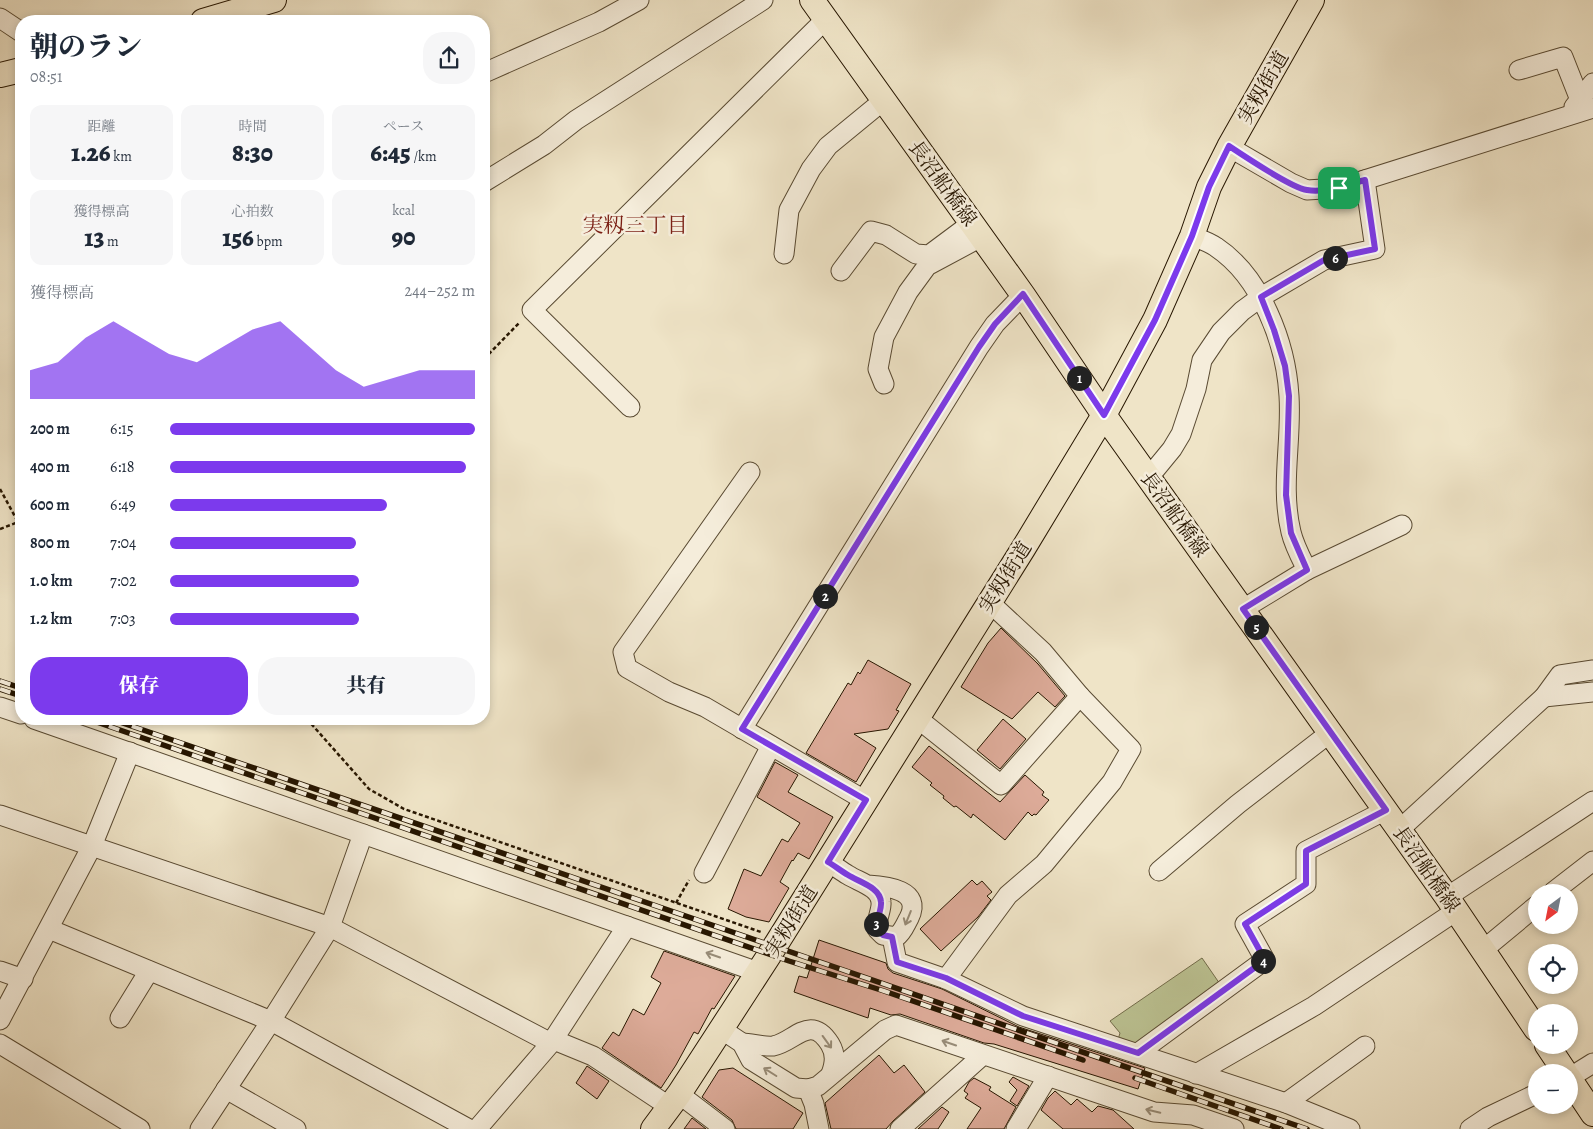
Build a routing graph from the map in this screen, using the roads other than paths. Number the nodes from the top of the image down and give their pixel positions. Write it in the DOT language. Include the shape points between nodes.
graph roads {
  1 [pos="274,0"];
  2 [pos="640,0"];
  3 [pos="763,0"];
  4 [pos="812,0"];
  5 [pos="1312,0"];
  6 [pos="223,15"];
  7 [pos="0,18"];
  8 [pos="826,19"];
  9 [pos="15,28"];
  10 [pos="490,70"];
  11 [pos="1519,70"];
  12 [pos="15,71"];
  13 [pos="0,75"];
  14 [pos="1593,83"];
  15 [pos="884,100"];
  16 [pos="1586,104"];
  17 [pos="1229,146"];
  18 [pos="490,178"];
  19 [pos="1365,180"];
  20 [pos="976,230"];
  21 [pos="1192,236"];
  22 [pos="784,254"];
  23 [pos="841,271"];
  24 [pos="1023,294"];
  25 [pos="1261,297"];
  26 [pos="884,384"];
  27 [pos="630,407"];
  28 [pos="1104,415"];
  29 [pos="750,472"];
  30 [pos="1149,477"];
  31 [pos="1402,525"];
  32 [pos="1307,570"];
  33 [pos="989,602"];
  34 [pos="1243,609"];
  35 [pos="1593,670"];
  36 [pos="1593,692"];
  37 [pos="1080,696"];
  38 [pos="1544,697"];
  39 [pos="0,707"];
  40 [pos="15,712"];
  41 [pos="917,718"];
  42 [pos="51,725"];
  43 [pos="742,729"];
  44 [pos="1331,732"];
  45 [pos="771,746"];
  46 [pos="130,752"];
  47 [pos="866,800"];
  48 [pos="1593,801"];
  49 [pos="1386,810"];
  50 [pos="0,815"];
  51 [pos="1399,830"];
  52 [pos="363,834"];
  53 [pos="92,846"];
  54 [pos="1593,861"];
  55 [pos="828,862"];
  56 [pos="1159,871"];
  57 [pos="704,873"];
  58 [pos="1563,884"];
  59 [pos="868,885"];
  60 [pos="1452,904"];
  61 [pos="1528,913"];
  62 [pos="627,926"];
  63 [pos="330,927"];
  64 [pos="49,929"];
  65 [pos="892,937"];
  66 [pos="1483,950"];
  67 [pos="149,970"];
  68 [pos="0,972"];
  69 [pos="758,972"];
  70 [pos="946,978"];
  71 [pos="22,979"];
  72 [pos="120,1018"];
  73 [pos="1528,1018"];
  74 [pos="0,1020"];
  75 [pos="271,1022"];
  76 [pos="721,1029"];
  77 [pos="553,1041"];
  78 [pos="742,1043"];
  79 [pos="0,1044"];
  80 [pos="1364,1046"];
  81 [pos="1138,1053"];
  82 [pos="983,1055"];
  83 [pos="1593,1063"];
  84 [pos="1578,1072"];
  85 [pos="831,1074"];
  86 [pos="1196,1074"];
  87 [pos="1048,1076"];
  88 [pos="226,1089"];
  89 [pos="808,1089"];
  90 [pos="1578,1092"];
  91 [pos="1528,1098"];
  92 [pos="674,1100"];
  93 [pos="1286,1103"];
  94 [pos="1593,1114"];
  95 [pos="1193,1115"];
  96 [pos="140,1129"];
  97 [pos="200,1129"];
  98 [pos="296,1129"];
  99 [pos="469,1129"];
  100 [pos="477,1129"];
  101 [pos="654,1129"];
  102 [pos="725,1129"];
  103 [pos="819,1129"];
  104 [pos="900,1129"];
  105 [pos="1016,1129"];
  106 [pos="1172,1129"];
  107 [pos="1234,1129"];
  108 [pos="1350,1129"];
  109 [pos="1470,1129"];
  1 -- 6 [label="main road"];
  2 -- 10 [label="street" via="599,22"];
  3 -- 18 [label="street"];
  4 -- 8 [label="main road, 長沼船橋線"];
  5 -- 17 [label="main road, 実籾街道"];
  7 -- 9 [label="street"];
  8 -- 15 [label="main road, 長沼船橋線"];
  8 -- 27 [label="street" via="532,310"];
  11 -- 16 [label="street" via="1563,57"];
  12 -- 13 [label="main road"];
  14 -- 16 [label="street"];
  15 -- 20 [label="main road, 長沼船橋線"];
  15 -- 22 [label="street" via="828,146 811,169 789,210"];
  16 -- 19 [label="street" via="1568,116"];
  17 -- 19 [label="street" via="1307,190 1339,188"];
  17 -- 21 [label="main road, 実籾街道" via="1209,187"];
  19 -- 25 [label="street" via="1375,249 1324,260"];
  20 -- 23 [label="street" via="929,254 916,254 886,235 870,231"];
  20 -- 24 [label="main road, 長沼船橋線"];
  20 -- 26 [label="street" via="927,266 908,292 884,337 878,369"];
  21 -- 25 [label="street" via="1216,246 1243,272"];
  21 -- 28 [label="main road, 実籾街道" via="1155,320"];
  24 -- 28 [label="main road, 長沼船橋線"];
  24 -- 43 [label="street" via="979,347"];
  25 -- 30 [label="street" via="1221,332 1202,360 1181,434"];
  25 -- 32 [label="street" via="1285,366 1289,396 1286,495 1291,533"];
  28 -- 30 [label="main road, 長沼船橋線"];
  28 -- 33 [label="main road, 実籾街道"];
  29 -- 43 [label="street" via="623,652 627,668"];
  30 -- 34 [label="main road, 長沼船橋線"];
  31 -- 32 [label="street"];
  32 -- 34 [label="street"];
  33 -- 37 [label="street" via="1043,652"];
  33 -- 41 [label="main road, 実籾街道"];
  34 -- 44 [label="main road, 長沼船橋線"];
  35 -- 38 [label="street" via="1560,675"];
  36 -- 38 [label="street"];
  37 -- 41 [label="street" via="1001,785"];
  37 -- 70 [label="street" via="1131,749 1112,782 1044,864 1008,895"];
  38 -- 51 [label="street"];
  39 -- 40 [label="street"];
  41 -- 47 [label="main road, 実籾街道"];
  42 -- 46 [label="street"];
  43 -- 45 [label="street"];
  44 -- 49 [label="main road, 長沼船橋線"];
  44 -- 56 [label="street"];
  45 -- 47 [label="street"];
  45 -- 57 [label="street"];
  46 -- 52 [label="street"];
  46 -- 53 [label="street"];
  47 -- 55 [label="main road, 実籾街道"];
  48 -- 60 [label="street"];
  49 -- 51 [label="main road, 長沼船橋線"];
  49 -- 81 [label="street" via="1306,851 1306,884 1245,924 1265,960"];
  50 -- 53 [label="street"];
  51 -- 60 [label="main road, 長沼船橋線"];
  52 -- 62 [label="street"];
  52 -- 63 [label="street"];
  53 -- 63 [label="street"];
  53 -- 64 [label="street"];
  54 -- 58 [label="street"];
  55 -- 59 [label="street"];
  55 -- 69 [label="main road, 実籾街道"];
  59 -- 65 [label="street" via="881,900 877,930"];
  59 -- 65 [label="street, one-way" via="883,886 909,896 912,913 900,934"];
  60 -- 66 [label="main road, 長沼船橋線"];
  60 -- 86 [label="street" via="1314,1006"];
  61 -- 66 [label="street"];
  69 -- 62 [label="street, one-way"];
  62 -- 77 [label="street"];
  63 -- 75 [label="street"];
  63 -- 77 [label="street"];
  64 -- 67 [label="street"];
  64 -- 71 [label="street"];
  65 -- 70 [label="street" via="897,962"];
  66 -- 73 [label="main road, 長沼船橋線"];
  67 -- 72 [label="street"];
  67 -- 75 [label="street"];
  68 -- 71 [label="street"];
  69 -- 76 [label="main road, 実籾街道"];
  70 -- 81 [label="street" via="1023,1016"];
  71 -- 74 [label="street"];
  75 -- 88 [label="street"];
  75 -- 99 [label="street"];
  76 -- 78 [label="street"];
  76 -- 92 [label="main road, 実籾街道"];
  77 -- 92 [label="street" via="593,1056"];
  77 -- 100 [label="street"];
  78 -- 85 [label="street, one-way" via="771,1046 798,1032 814,1031 822,1035 834,1052 835,1064"];
  89 -- 78 [label="street, one-way" via="796,1088 751,1060"];
  79 -- 96 [label="street"];
  80 -- 93 [label="street"];
  81 -- 86 [label="street"];
  82 -- 85 [label="street, one-way" via="896,1025 885,1030"];
  82 -- 87 [label="street"];
  82 -- 104 [label="street"];
  83 -- 84 [label="street"];
  85 -- 89 [label="street" via="818,1086"];
  86 -- 93 [label="street"];
  95 -- 87 [label="street, one-way" via="1154,1112"];
  87 -- 105 [label="street"];
  88 -- 97 [label="street"];
  88 -- 98 [label="street"];
  89 -- 103 [label="street"];
  90 -- 94 [label="main road"];
  91 -- 109 [label="street"];
  92 -- 101 [label="main road, 実籾街道"];
  92 -- 102 [label="street"];
  93 -- 108 [label="street"];
  95 -- 106 [label="street"];
  95 -- 107 [label="street"];
}
